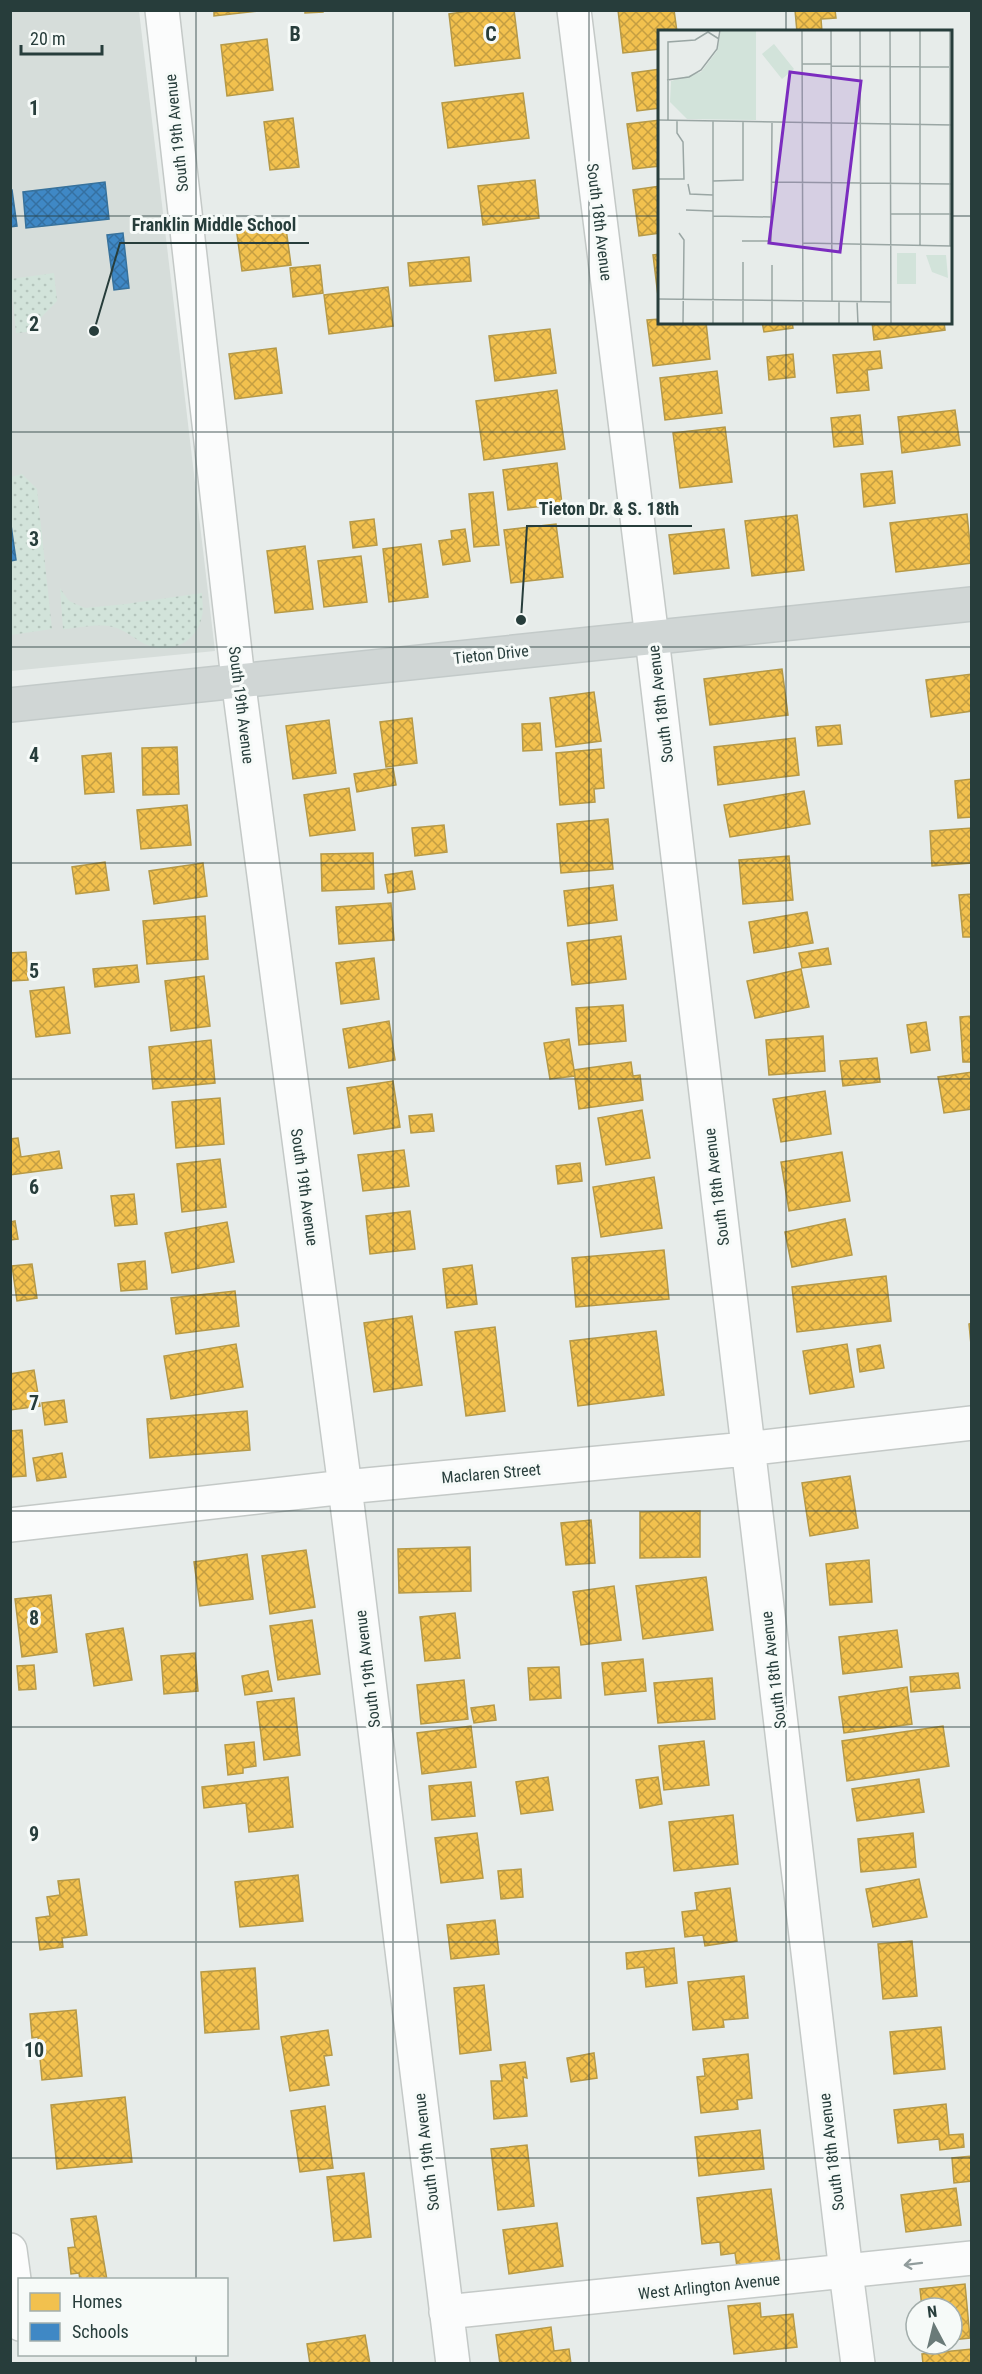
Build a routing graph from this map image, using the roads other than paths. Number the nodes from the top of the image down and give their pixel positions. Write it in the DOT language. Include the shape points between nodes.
graph roads {
  1 [pos="162,10"];
  2 [pos="574,10"];
  3 [pos="972,604"];
  4 [pos="652,638"];
  5 [pos="238,680"];
  6 [pos="10,705"];
  7 [pos="972,1423"];
  8 [pos="746,1449"];
  9 [pos="345,1487"];
  10 [pos="10,1525"];
  11 [pos="10,2250"];
  12 [pos="972,2258"];
  13 [pos="846,2272"];
  14 [pos="18,2309"];
  15 [pos="446,2312"];
  16 [pos="453,2364"];
  17 [pos="858,2364"];
  1 -- 5 [label="street, South 19th Avenue"];
  2 -- 4 [label="street, South 18th Avenue"];
  3 -- 4 [label="main road, Tieton Drive"];
  4 -- 5 [label="main road, Tieton Drive"];
  4 -- 8 [label="street, South 18th Avenue"];
  5 -- 6 [label="main road, Tieton Drive"];
  5 -- 9 [label="street, South 19th Avenue"];
  7 -- 8 [label="street, Maclaren Street"];
  8 -- 9 [label="street, Maclaren Street"];
  8 -- 13 [label="street, South 18th Avenue"];
  9 -- 10 [label="street, Maclaren Street"];
  9 -- 15 [label="street, South 19th Avenue"];
  11 -- 14 [label="street"];
  12 -- 13 [label="street, West Arlington Avenue, one-way"];
  13 -- 15 [label="street, West Arlington Avenue"];
  13 -- 17 [label="street, South 18th Avenue"];
  15 -- 16 [label="street, South 19th Avenue"];
}
